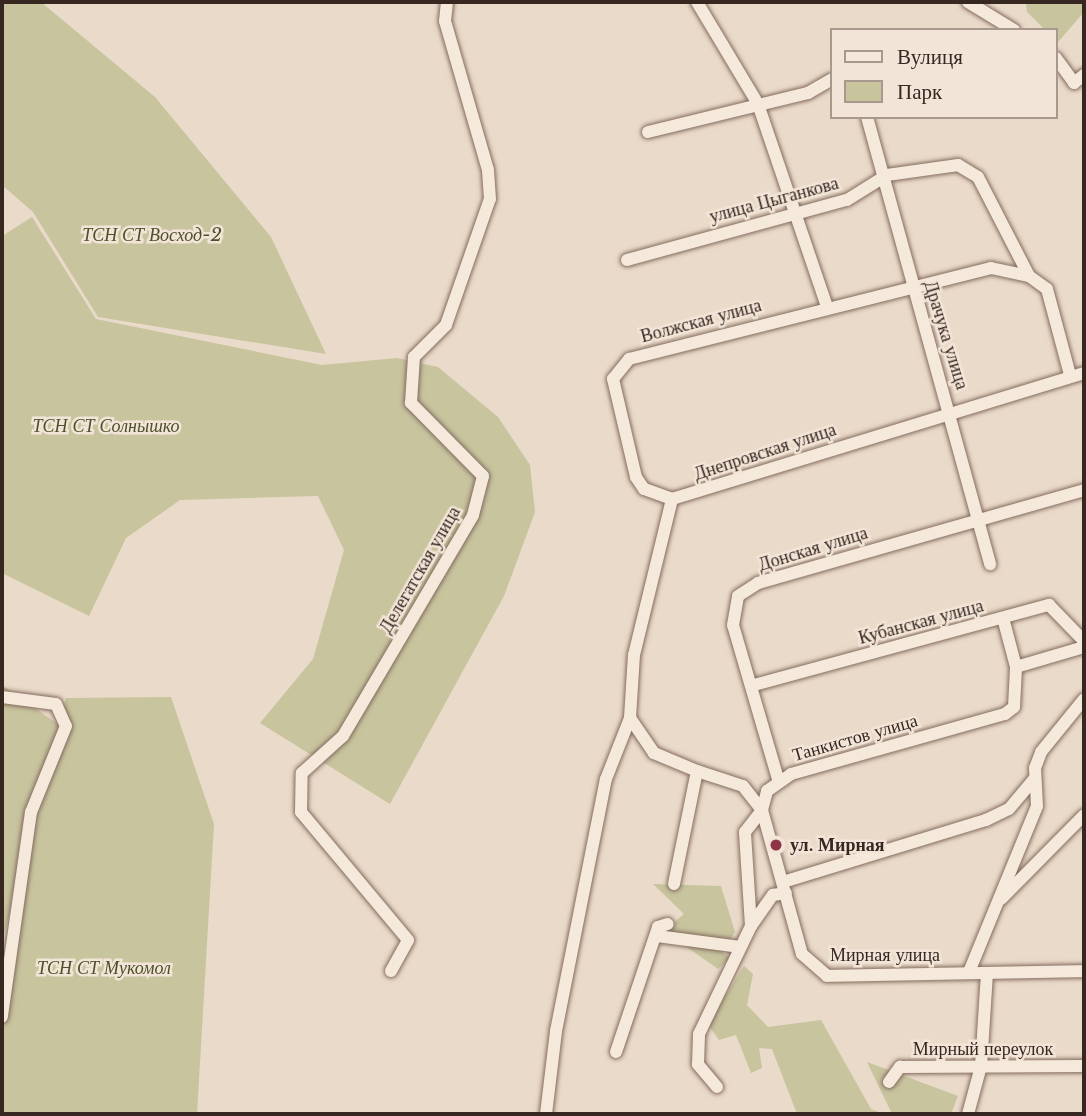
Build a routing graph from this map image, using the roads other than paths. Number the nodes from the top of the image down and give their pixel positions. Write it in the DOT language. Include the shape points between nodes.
graph roads {
  1 [pos="447,2"];
  2 [pos="697,2"];
  3 [pos="968,2"];
  4 [pos="1011,28"];
  5 [pos="1058,61"];
  6 [pos="1084,75"];
  7 [pos="830,80"];
  8 [pos="758,104"];
  9 [pos="868,119"];
  10 [pos="648,132"];
  11 [pos="887,175"];
  12 [pos="797,210"];
  13 [pos="627,260"];
  14 [pos="1029,276"];
  15 [pos="912,285"];
  16 [pos="826,304"];
  17 [pos="1084,373"];
  18 [pos="1070,375"];
  19 [pos="952,417"];
  20 [pos="1084,491"];
  21 [pos="672,499"];
  22 [pos="980,519"];
  23 [pos="990,564"];
  24 [pos="1003,618"];
  25 [pos="1084,641"];
  26 [pos="1084,646"];
  27 [pos="1016,667"];
  28 [pos="754,685"];
  29 [pos="2,697"];
  30 [pos="1084,699"];
  31 [pos="630,718"];
  32 [pos="697,771"];
  33 [pos="1035,778"];
  34 [pos="778,779"];
  35 [pos="762,810"];
  36 [pos="1084,814"];
  37 [pos="674,884"];
  38 [pos="785,887"];
  39 [pos="996,904"];
  40 [pos="668,924"];
  41 [pos="751,926"];
  42 [pos="657,936"];
  43 [pos="740,947"];
  44 [pos="391,971"];
  45 [pos="1084,971"];
  46 [pos="969,972"];
  47 [pos="987,974"];
  48 [pos="2,1017"];
  49 [pos="616,1052"];
  50 [pos="981,1066"];
  51 [pos="1084,1066"];
  52 [pos="889,1082"];
  53 [pos="717,1087"];
  54 [pos="546,1114"];
  55 [pos="968,1114"];
  1 -- 44 [label="street, Делегатская улица" via="445,21 488,170 490,199 446,325 414,358 411,403 483,476 473,515 343,737 302,773 301,812 408,940"];
  2 -- 8 [label="street"];
  3 -- 4 [label="street"];
  5 -- 6 [label="street" via="1074,83"];
  7 -- 8 [label="street" via="808,93"];
  8 -- 10 [label="street"];
  8 -- 12 [label="street" via="784,191"];
  9 -- 11 [label="street, Драчука улица"];
  11 -- 12 [label="street, улица Цыганкова" via="847,200"];
  11 -- 14 [label="street, улица Цыганкова" via="931,164 958,165 978,177"];
  11 -- 15 [label="street, Драчука улица"];
  12 -- 13 [label="street, улица Цыганкова"];
  12 -- 16 [label="street"];
  14 -- 15 [label="street, Волжская улица" via="991,268"];
  14 -- 18 [label="street" via="1047,289"];
  15 -- 16 [label="street, Волжская улица"];
  15 -- 19 [label="street, Драчука улица"];
  16 -- 21 [label="street, Волжская улица" via="620,364 613,379 636,477 644,489"];
  17 -- 18 [label="street, Днепровская улица"];
  18 -- 19 [label="street, Днепровская улица"];
  19 -- 21 [label="street, Днепровская улица"];
  19 -- 22 [label="street, Драчука улица"];
  20 -- 22 [label="street, Донская улица"];
  21 -- 31 [label="street" via="634,655"];
  22 -- 23 [label="street, Драчука улица"];
  22 -- 28 [label="street, Донская улица" via="758,583 738,596 733,625"];
  24 -- 25 [label="street, Кубанская улица" via="1049,605"];
  24 -- 27 [label="street"];
  24 -- 28 [label="street, Кубанская улица"];
  26 -- 27 [label="street"];
  27 -- 34 [label="street, Танкистов улица" via="1014,707 1006,714"];
  28 -- 34 [label="street, Донская улица"];
  29 -- 48 [label="street" via="56,704 65,715 31,811"];
  30 -- 33 [label="street" via="1044,745"];
  31 -- 32 [label="street" via="654,753"];
  31 -- 54 [label="street" via="606,779 556,1031"];
  32 -- 35 [label="street" via="743,786"];
  32 -- 37 [label="street"];
  33 -- 38 [label="street" via="1009,809 986,820"];
  33 -- 39 [label="street" via="1037,806"];
  34 -- 35 [label="street, Танкистов улица"];
  35 -- 38 [label="street, Мирная улица"];
  35 -- 41 [label="street, Танкистов улица" via="745,832"];
  36 -- 39 [label="street"];
  38 -- 41 [label="street" via="773,895"];
  38 -- 46 [label="street, Мирная улица" via="802,954 827,975"];
  39 -- 46 [label="street"];
  40 -- 42 [label="street" via="658,927"];
  41 -- 43 [label="street"];
  42 -- 43 [label="street"];
  42 -- 49 [label="street"];
  43 -- 53 [label="street" via="699,1034 698,1064"];
  45 -- 47 [label="street, Мирная улица"];
  46 -- 47 [label="street, Мирная улица"];
  47 -- 50 [label="street"];
  50 -- 51 [label="street, Мирный переулок"];
  50 -- 52 [label="street, Мирный переулок" via="900,1067"];
  50 -- 55 [label="street"];
}
